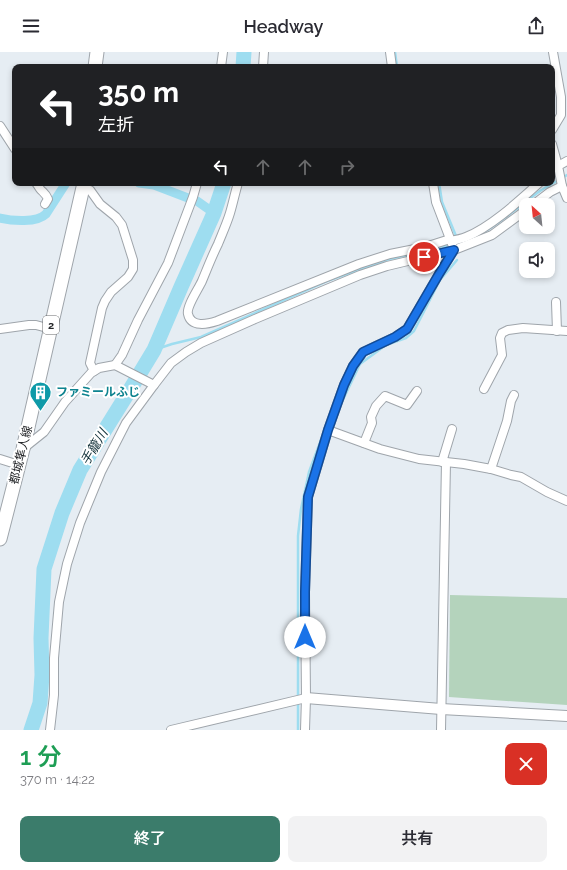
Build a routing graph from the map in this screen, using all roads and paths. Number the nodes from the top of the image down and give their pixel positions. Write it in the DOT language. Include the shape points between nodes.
graph roads {
  1 [pos="97,52"];
  2 [pos="223,52"];
  3 [pos="264,52"];
  4 [pos="390,52"];
  5 [pos="553,52"];
  6 [pos="96,64"];
  7 [pos="221,64"];
  8 [pos="263,64"];
  9 [pos="392,64"];
  10 [pos="564,99"];
  11 [pos="555,125"];
  12 [pos="2,130"];
  13 [pos="0,141"];
  14 [pos="12,145"];
  15 [pos="567,161"];
  16 [pos="557,167"];
  17 [pos="38,186"];
  18 [pos="83,186"];
  19 [pos="195,186"];
  20 [pos="237,186"];
  21 [pos="434,186"];
  22 [pos="535,186"];
  23 [pos="562,186"];
  24 [pos="542,198"];
  25 [pos="567,198"];
  26 [pos="45,204"];
  27 [pos="519,215"];
  28 [pos="450,240"];
  29 [pos="454,250"];
  30 [pos="556,302"];
  31 [pos="0,328"];
  32 [pos="51,328"];
  33 [pos="557,331"];
  34 [pos="567,331"];
  35 [pos="116,365"];
  36 [pos="94,371"];
  37 [pos="154,385"];
  38 [pos="484,389"];
  39 [pos="417,391"];
  40 [pos="514,395"];
  41 [pos="452,429"];
  42 [pos="328,430"];
  43 [pos="364,443"];
  44 [pos="23,449"];
  45 [pos="0,459"];
  46 [pos="444,462"];
  47 [pos="18,464"];
  48 [pos="491,469"];
  49 [pos="567,501"];
  50 [pos="0,538"];
  51 [pos="306,698"];
  52 [pos="441,709"];
  53 [pos="567,716"];
  54 [pos="50,730"];
  55 [pos="170,730"];
  56 [pos="305,730"];
  57 [pos="441,730"];
  1 -- 6 [label="main road"];
  2 -- 7 [label="street"];
  3 -- 8 [label="street"];
  4 -- 9 [label="street"];
  5 -- 10 [label="street"];
  10 -- 11 [label="street" via="561,115"];
  12 -- 13 [label="street"];
  12 -- 14 [label="street"];
  15 -- 16 [label="street"];
  16 -- 23 [label="street"];
  17 -- 26 [label="street" via="47,196"];
  18 -- 32 [label="main road, 都城隼人線 / 2"];
  18 -- 36 [label="street" via="120,221 134,264 128,277 111,292 102,308 90,364"];
  19 -- 35 [label="street" via="168,263"];
  20 -- 28 [label="street" via="223,232 189,308 190,318 198,324 217,321 359,264"];
  21 -- 28 [label="street" via="436,202"];
  22 -- 28 [label="street" via="477,231"];
  23 -- 24 [label="street"];
  23 -- 25 [label="street"];
  27 -- 29 [label="street" via="492,235"];
  28 -- 29 [label="street"];
  29 -- 37 [label="street" via="360,275 201,343 171,363"];
  29 -- 42 [label="street" via="407,329 363,352 356,361 344,385"];
  30 -- 33 [label="street"];
  31 -- 32 [label="street" via="29,325"];
  32 -- 44 [label="main road, 都城隼人線 / 2"];
  33 -- 34 [label="street"];
  33 -- 38 [label="street" via="523,328 502,333 502,355"];
  35 -- 36 [label="street"];
  35 -- 37 [label="street"];
  36 -- 44 [label="street" via="65,402 48,428"];
  37 -- 54 [label="street" via="126,423 101,472 80,523 67,564 59,602"];
  39 -- 43 [label="street" via="408,406 385,396 371,417 372,423"];
  40 -- 48 [label="street"];
  41 -- 46 [label="street"];
  42 -- 43 [label="street"];
  42 -- 51 [label="street" via="308,497 305,592"];
  43 -- 46 [label="street" via="419,459"];
  44 -- 47 [label="main road, 都城隼人線 / 2"];
  45 -- 47 [label="street"];
  46 -- 48 [label="street"];
  46 -- 52 [label="street"];
  47 -- 50 [label="main road, 都城隼人線 / 2"];
  48 -- 49 [label="street" via="521,477"];
  51 -- 52 [label="street"];
  51 -- 55 [label="street"];
  51 -- 56 [label="street"];
  52 -- 53 [label="street"];
  52 -- 57 [label="street"];
}
